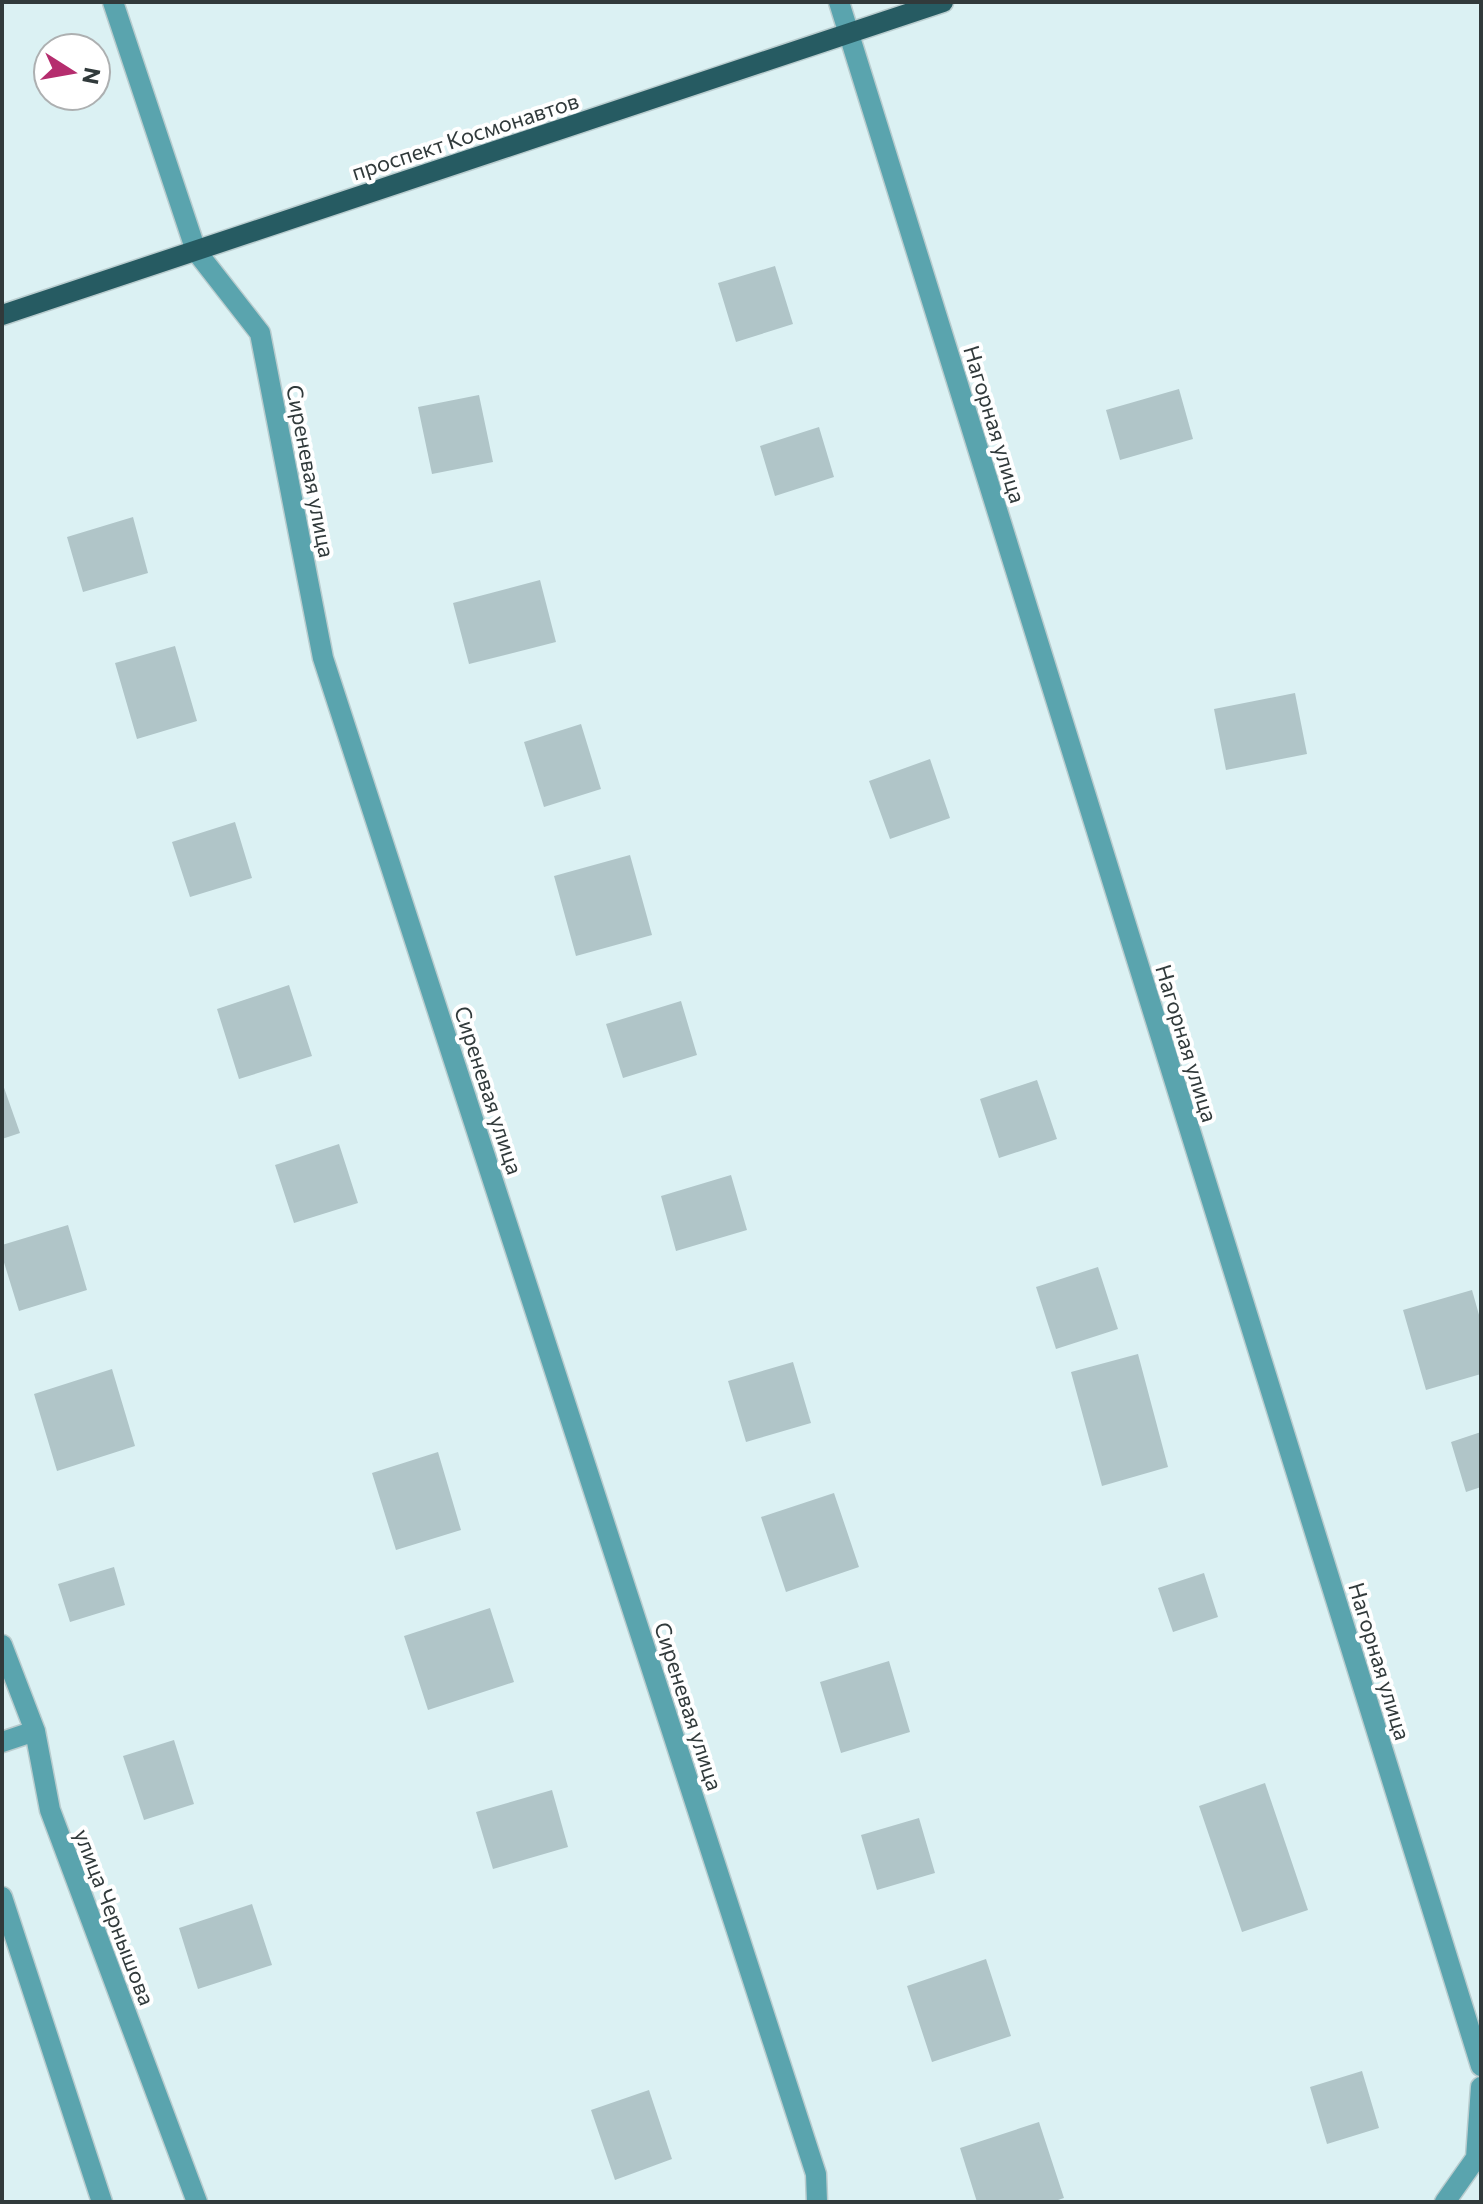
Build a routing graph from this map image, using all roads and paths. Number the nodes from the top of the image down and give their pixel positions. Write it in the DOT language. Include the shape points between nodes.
graph roads {
  1 [pos="113,2"];
  2 [pos="836,2"];
  3 [pos="943,2"];
  4 [pos="848,34"];
  5 [pos="196,251"];
  6 [pos="2,315"];
  7 [pos="2,1645"];
  8 [pos="35,1731"];
  9 [pos="2,1742"];
  10 [pos="2,1897"];
  11 [pos="1481,2066"];
  12 [pos="1481,2087"];
  13 [pos="102,2202"];
  14 [pos="197,2202"];
  15 [pos="817,2202"];
  16 [pos="1445,2202"];
  1 -- 5 [label="street, Сиреневая улица"];
  2 -- 4 [label="street, Нагорная улица"];
  3 -- 4 [label="main road, проспект Космонавтов"];
  4 -- 5 [label="main road, проспект Космонавтов"];
  4 -- 11 [label="street, Нагорная улица"];
  5 -- 6 [label="main road, проспект Космонавтов"];
  5 -- 15 [label="street, Сиреневая улица" via="260,333 323,658 816,2174"];
  7 -- 8 [label="street, улица Чернышова"];
  8 -- 9 [label="street"];
  8 -- 14 [label="street, улица Чернышова" via="50,1810"];
  10 -- 13 [label="street"];
  12 -- 16 [label="street" via="1476,2158"];
}
